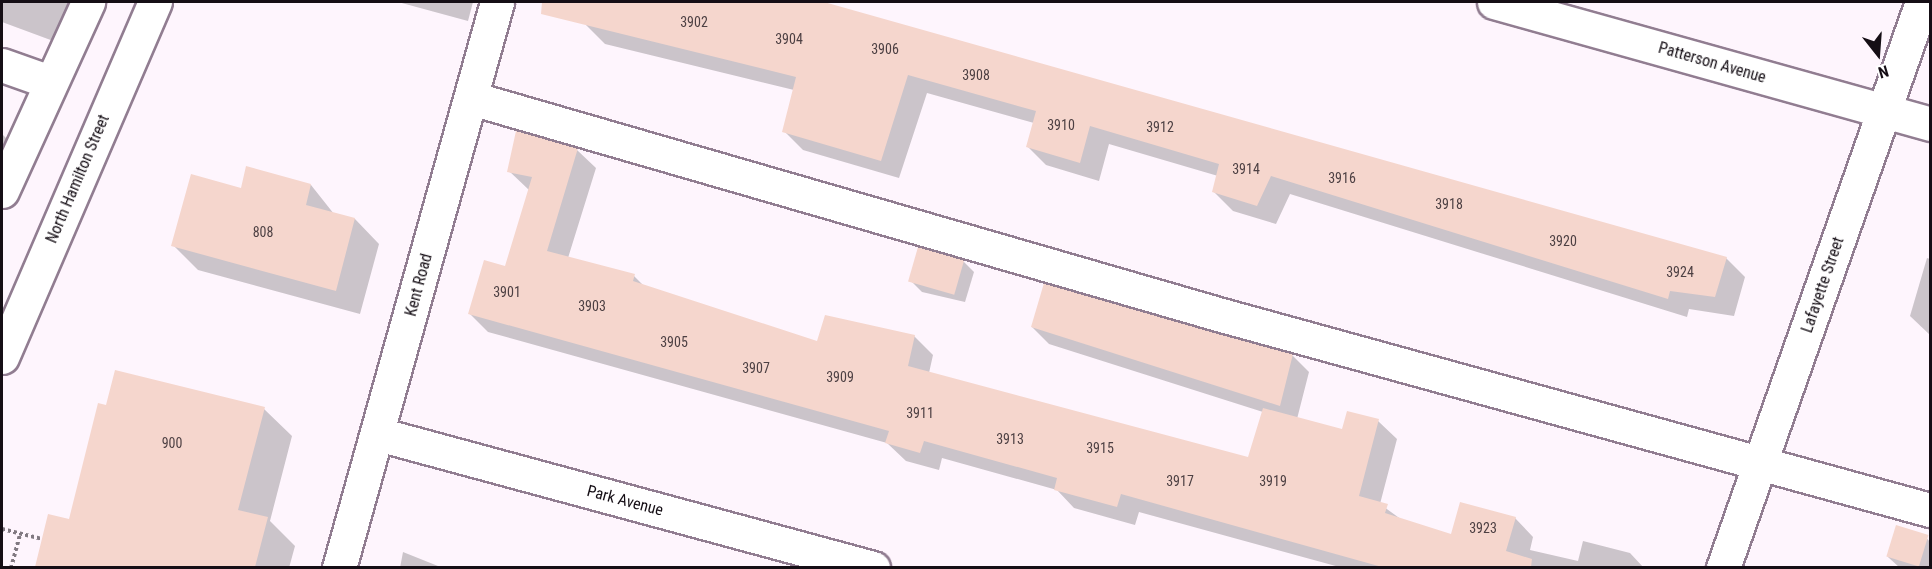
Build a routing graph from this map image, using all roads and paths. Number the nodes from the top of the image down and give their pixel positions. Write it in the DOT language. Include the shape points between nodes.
graph roads {
  1 [pos="88,2"];
  2 [pos="155,2"];
  3 [pos="497,2"];
  4 [pos="1494,2"];
  5 [pos="1922,2"];
  6 [pos="2,65"];
  7 [pos="50,82"];
  8 [pos="471,98"];
  9 [pos="1885,111"];
  10 [pos="1930,124"];
  11 [pos="2,191"];
  12 [pos="2,357"];
  13 [pos="378,434"];
  14 [pos="1761,465"];
  15 [pos="1930,510"];
  16 [pos="2,528"];
  17 [pos="20,534"];
  18 [pos="42,539"];
  19 [pos="11,567"];
  20 [pos="339,567"];
  21 [pos="873,567"];
  22 [pos="1723,567"];
  1 -- 7 [label="street"];
  2 -- 12 [label="street, North Hamilton Street"];
  3 -- 8 [label="street, Kent Road"];
  4 -- 9 [label="street, Patterson Avenue"];
  5 -- 9 [label="street, Lafayette Street"];
  6 -- 7 [label="street"];
  7 -- 11 [label="street"];
  8 -- 13 [label="street, Kent Road"];
  8 -- 14 [label="street"];
  9 -- 10 [label="street, Patterson Avenue"];
  9 -- 14 [label="street, Lafayette Street"];
  13 -- 20 [label="street, Kent Road"];
  13 -- 21 [label="street, Park Avenue"];
  14 -- 15 [label="street"];
  14 -- 22 [label="street, Lafayette Street"];
  16 -- 17 [label="path"];
  17 -- 18 [label="path"];
  17 -- 19 [label="path"];
}
